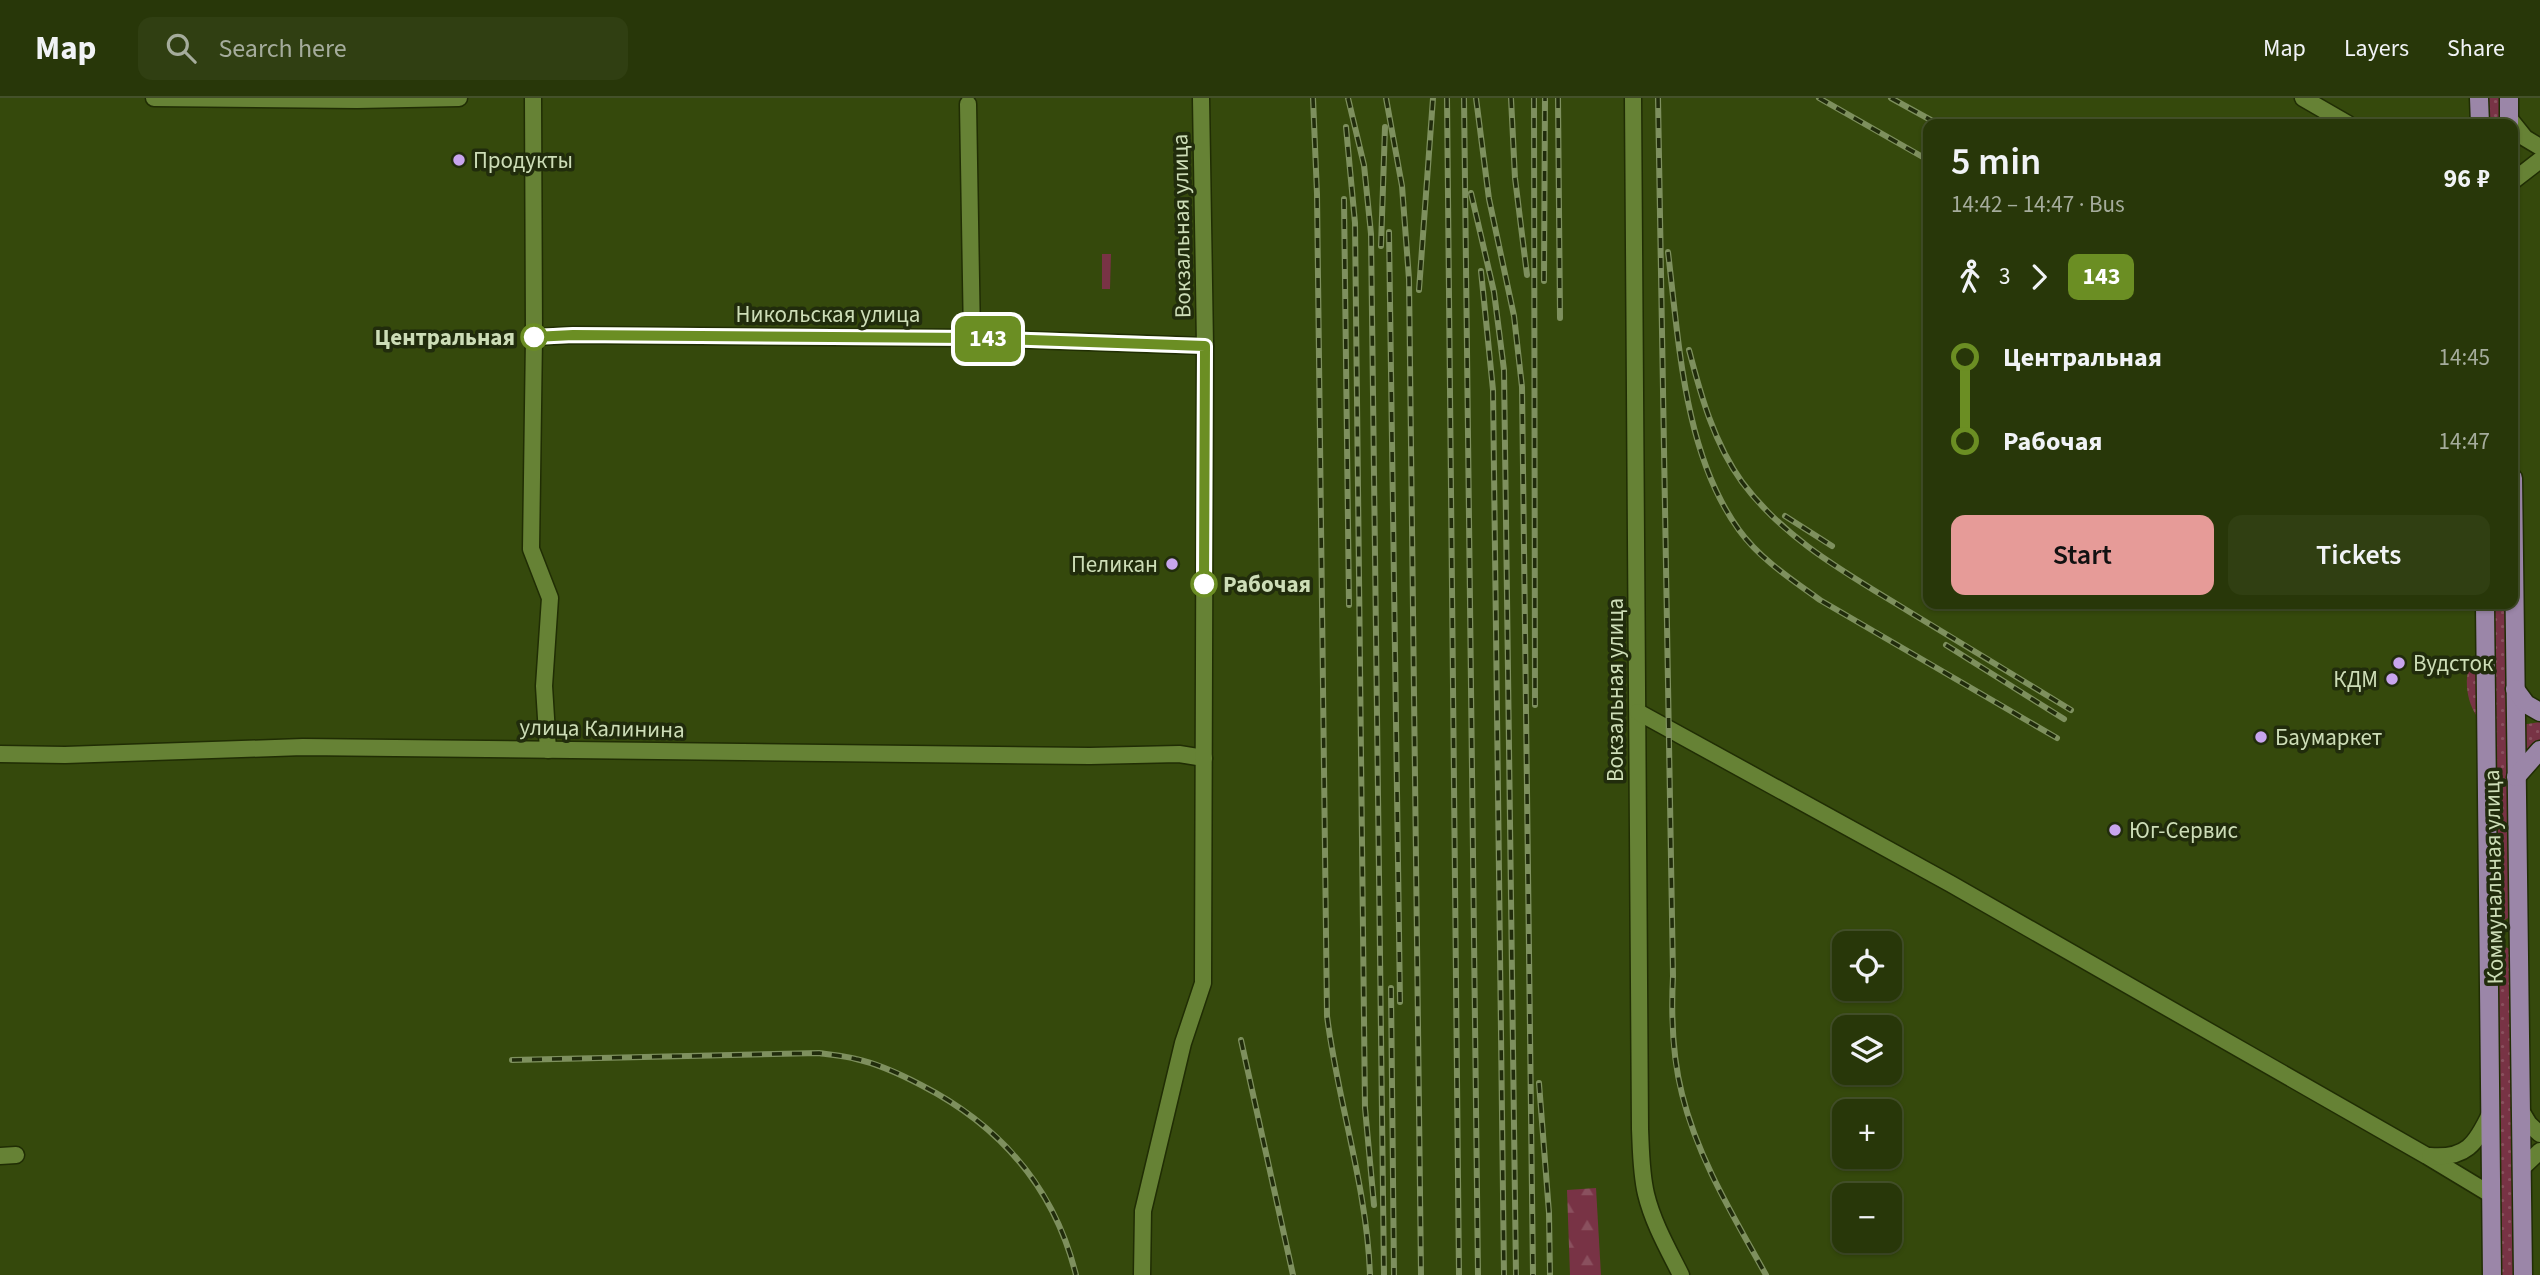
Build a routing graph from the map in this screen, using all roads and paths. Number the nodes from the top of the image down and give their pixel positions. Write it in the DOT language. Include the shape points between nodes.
graph roads {
  1 [pos="154,98"];
  2 [pos="459,98"];
  3 [pos="533,98"];
  4 [pos="1201,98"];
  5 [pos="1633,98"];
  6 [pos="2303,98"];
  7 [pos="2479,98"];
  8 [pos="2509,98"];
  9 [pos="968,104"];
  10 [pos="2339,119"];
  11 [pos="2479,119"];
  12 [pos="2509,119"];
  13 [pos="2518,131"];
  14 [pos="2540,147"];
  15 [pos="2540,160"];
  16 [pos="2518,177"];
  17 [pos="534,337"];
  18 [pos="972,338"];
  19 [pos="1205,346"];
  20 [pos="2485,609"];
  21 [pos="2514,609"];
  22 [pos="2515,689"];
  23 [pos="1638,712"];
  24 [pos="2540,712"];
  25 [pos="548,750"];
  26 [pos="2540,750"];
  27 [pos="0,754"];
  28 [pos="1204,758"];
  29 [pos="2516,777"];
  30 [pos="2518,933"];
  31 [pos="2489,934"];
  32 [pos="2520,1108"];
  33 [pos="2490,1114"];
  34 [pos="2540,1134"];
  35 [pos="2540,1151"];
  36 [pos="2427,1156"];
  37 [pos="2521,1169"];
  38 [pos="2490,1194"];
  39 [pos="1142,1275"];
  40 [pos="1681,1275"];
  41 [pos="2492,1275"];
  42 [pos="2523,1275"];
  1 -- 2 [label="street"];
  3 -- 17 [label="street"];
  4 -- 19 [label="street, Вокзальная улица"];
  5 -- 23 [label="street, Вокзальная улица"];
  6 -- 10 [label="street"];
  7 -- 11 [label="main road"];
  8 -- 12 [label="main road"];
  9 -- 18 [label="street"];
  13 -- 14 [label="street"];
  15 -- 16 [label="street"];
  17 -- 18 [label="street, Никольская улица"];
  17 -- 25 [label="street" via="531,550 550,598 544,686"];
  18 -- 19 [label="street, Никольская улица"];
  19 -- 28 [label="street, Вокзальная улица"];
  20 -- 31 [label="main road, Коммунальная улица"];
  21 -- 22 [label="main road, Коммунальная улица"];
  22 -- 24 [label="main road" via="2526,704"];
  22 -- 29 [label="main road, Коммунальная улица"];
  23 -- 36 [label="street" via="1939,877"];
  23 -- 40 [label="street, Вокзальная улица" via="1641,1163 1654,1219"];
  25 -- 27 [label="street, улица Калинина" via="303,747"];
  25 -- 28 [label="street, улица Калинина" via="1180,754"];
  26 -- 29 [label="main road"];
  28 -- 39 [label="street, Вокзальная улица" via="1203,983 1183,1043 1143,1211"];
  29 -- 30 [label="main road, Коммунальная улица"];
  30 -- 31 [label="main road"];
  30 -- 32 [label="main road, Коммунальная улица"];
  31 -- 33 [label="main road, Коммунальная улица"];
  32 -- 34 [label="street"];
  32 -- 37 [label="main road, Коммунальная улица"];
  33 -- 36 [label="street" via="2480,1136 2462,1152"];
  33 -- 38 [label="main road, Коммунальная улица"];
  35 -- 37 [label="street"];
  36 -- 38 [label="street"];
  37 -- 42 [label="main road, Коммунальная улица"];
  38 -- 41 [label="main road, Коммунальная улица"];
}
